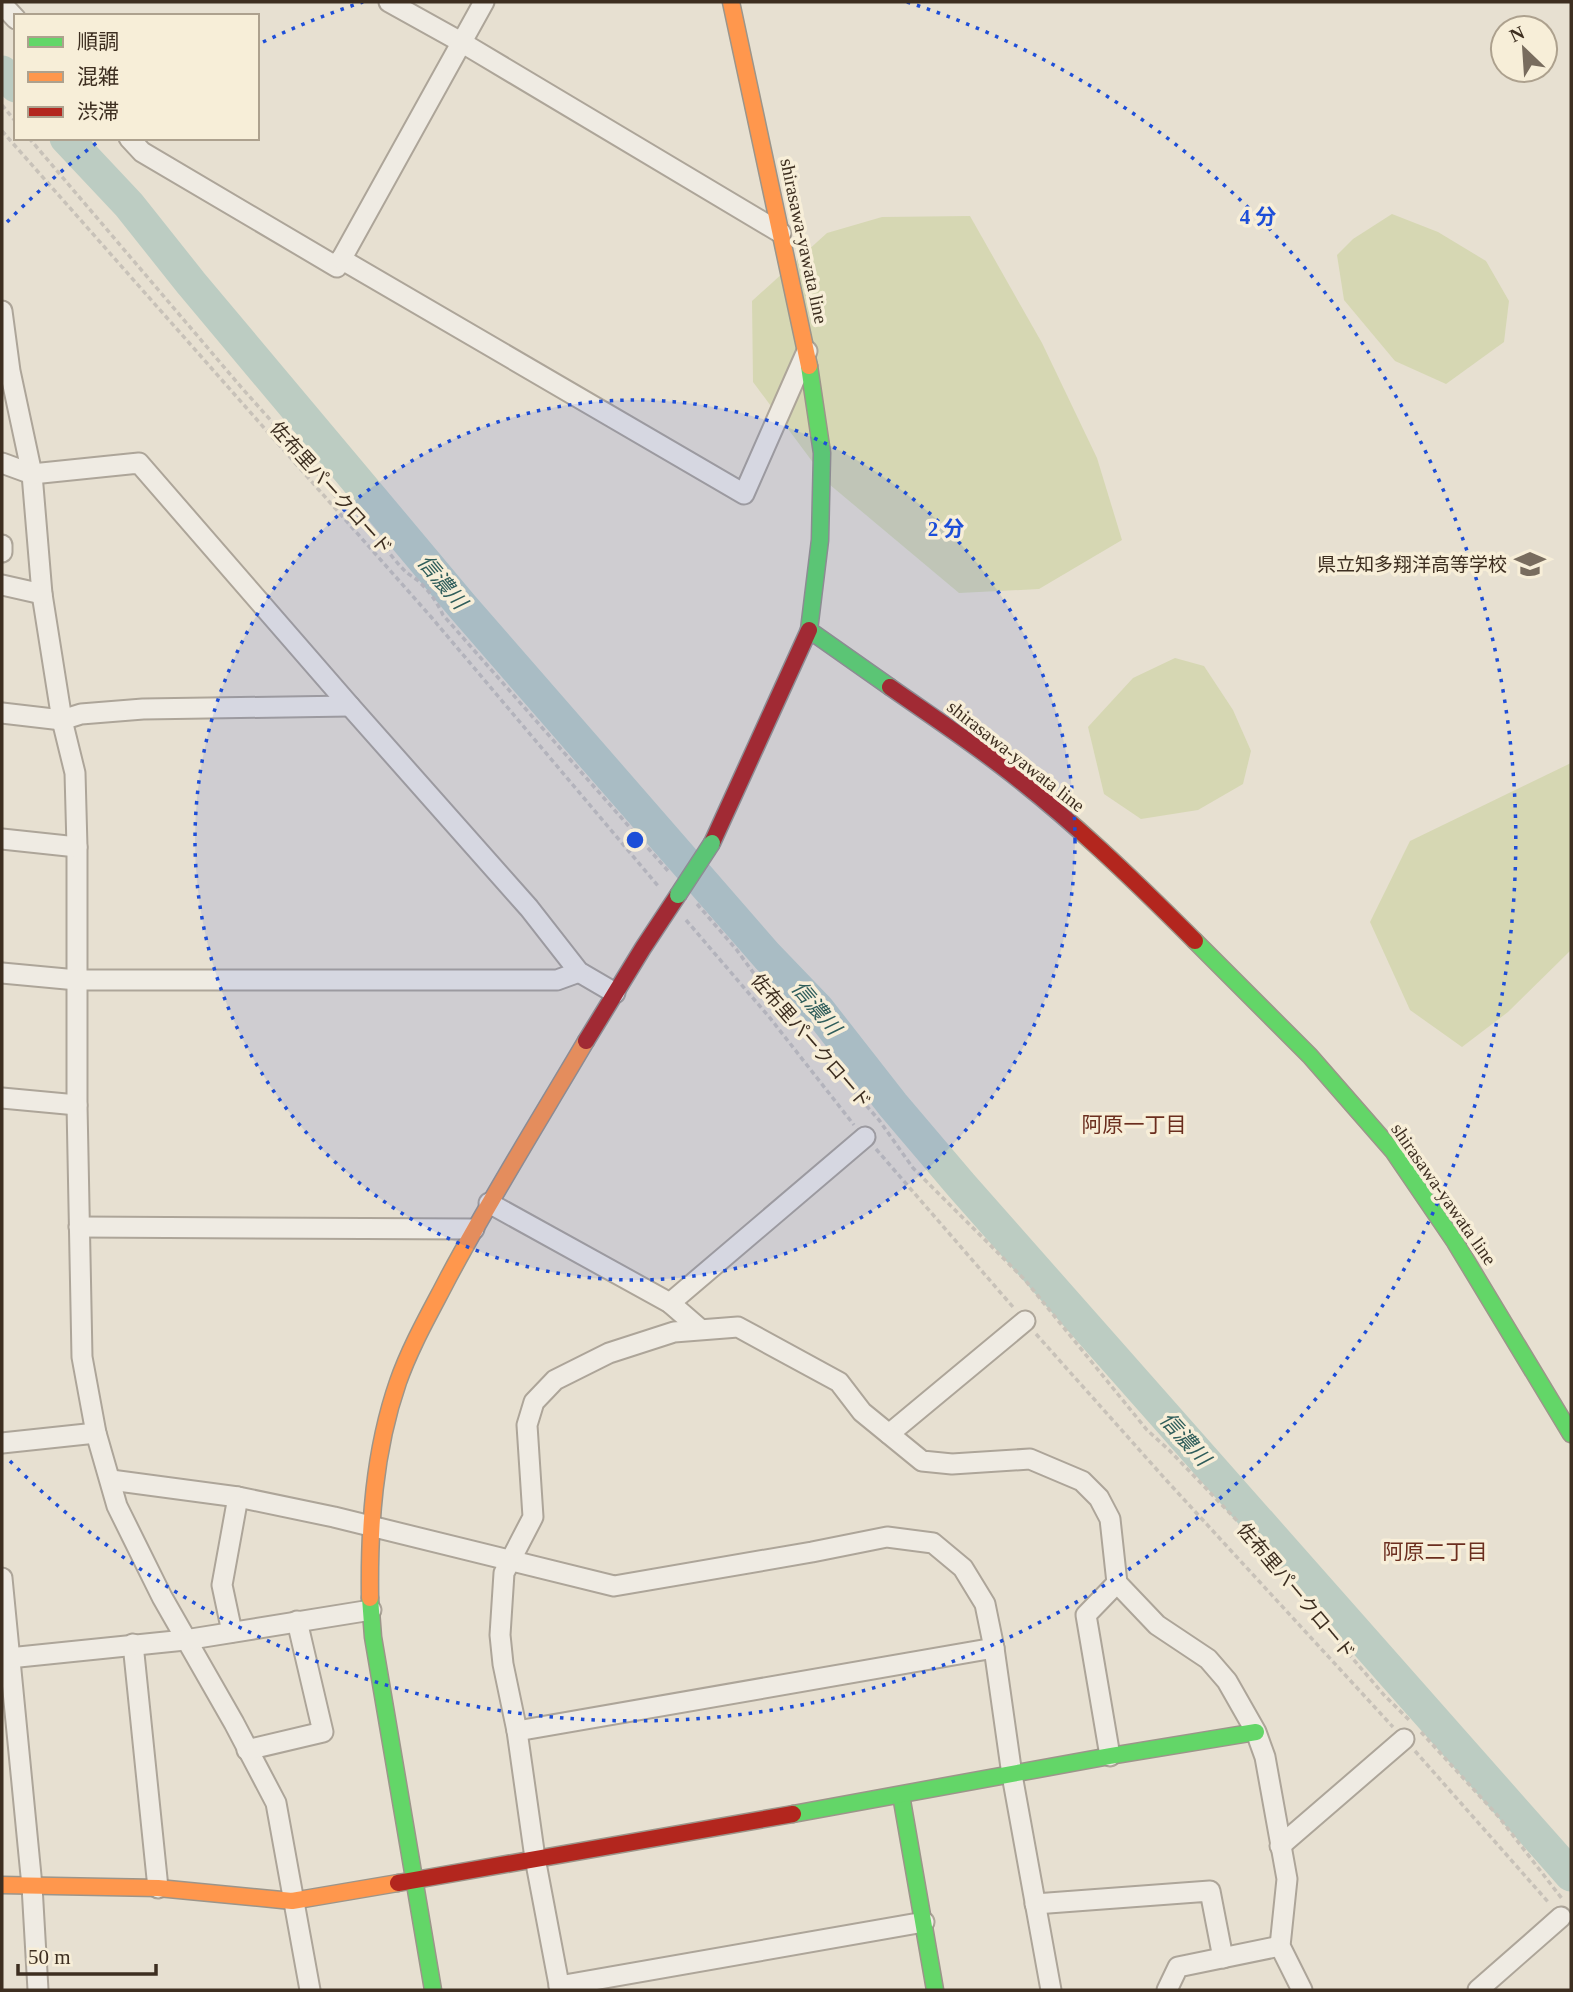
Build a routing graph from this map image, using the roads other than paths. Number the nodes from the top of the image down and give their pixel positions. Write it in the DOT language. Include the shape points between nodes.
graph roads {
  1 [pos="389,2"];
  2 [pos="484,2"];
  3 [pos="731,2"];
  4 [pos="2,4"];
  5 [pos="14,17"];
  6 [pos="461,42"];
  7 [pos="131,140"];
  8 [pos="781,233"];
  9 [pos="341,259"];
  10 [pos="2,311"];
  11 [pos="807,351"];
  12 [pos="5,360"];
  13 [pos="2,463"];
  14 [pos="32,474"];
  15 [pos="2,545"];
  16 [pos="2,552"];
  17 [pos="2,585"];
  18 [pos="42,594"];
  19 [pos="809,630"];
  20 [pos="350,706"];
  21 [pos="2,713"];
  22 [pos="62,720"];
  23 [pos="2,839"];
  24 [pos="77,847"];
  25 [pos="579,972"];
  26 [pos="2,973"];
  27 [pos="77,980"];
  28 [pos="615,993"];
  29 [pos="2,1098"];
  30 [pos="77,1105"];
  31 [pos="865,1137"];
  32 [pos="489,1203"];
  33 [pos="79,1227"];
  34 [pos="474,1229"];
  35 [pos="670,1303"];
  36 [pos="1025,1321"];
  37 [pos="700,1329"];
  38 [pos="96,1433"];
  39 [pos="889,1434"];
  40 [pos="1571,1434"];
  41 [pos="2,1443"];
  42 [pos="111,1480"];
  43 [pos="238,1497"];
  44 [pos="371,1527"];
  45 [pos="511,1562"];
  46 [pos="2,1578"];
  47 [pos="1117,1583"];
  48 [pos="371,1610"];
  49 [pos="298,1620"];
  50 [pos="232,1632"];
  51 [pos="185,1640"];
  52 [pos="133,1644"];
  53 [pos="994,1648"];
  54 [pos="9,1658"];
  55 [pos="517,1731"];
  56 [pos="1256,1732"];
  57 [pos="1404,1740"];
  58 [pos="247,1750"];
  59 [pos="1110,1756"];
  60 [pos="1012,1775"];
  61 [pos="901,1795"];
  62 [pos="1280,1846"];
  63 [pos="535,1858"];
  64 [pos="413,1881"];
  65 [pos="2,1885"];
  66 [pos="32,1886"];
  67 [pos="158,1888"];
  68 [pos="292,1900"];
  69 [pos="1035,1904"];
  70 [pos="1565,1912"];
  71 [pos="924,1922"];
  72 [pos="1280,1946"];
  73 [pos="1223,1958"];
  74 [pos="559,1988"];
  75 [pos="38,1990"];
  76 [pos="310,1990"];
  77 [pos="433,1990"];
  78 [pos="935,1990"];
  79 [pos="1051,1990"];
  80 [pos="1167,1990"];
  81 [pos="1302,1990"];
  82 [pos="1478,1990"];
  1 -- 6 [label="street"];
  2 -- 6 [label="street"];
  3 -- 8 [label="street, shirasawa-yawata line"];
  4 -- 5 [label="street"];
  6 -- 8 [label="street"];
  6 -- 9 [label="street"];
  7 -- 9 [label="street" via="142,152 337,267"];
  8 -- 11 [label="street, shirasawa-yawata line"];
  9 -- 11 [label="street" via="744,494"];
  10 -- 12 [label="street"];
  11 -- 19 [label="street, shirasawa-yawata line" via="822,453 820,540"];
  12 -- 14 [label="street"];
  13 -- 14 [label="street"];
  14 -- 18 [label="street"];
  14 -- 20 [label="street" via="139,463"];
  15 -- 16 [label="street"];
  17 -- 18 [label="street"];
  18 -- 22 [label="street"];
  19 -- 28 [label="street, bridge" via="712,842 681,899"];
  19 -- 40 [label="street, shirasawa-yawata line" via="1034,792 1146,892 1310,1056 1393,1151 1455,1242"];
  20 -- 22 [label="street" via="143,709"];
  20 -- 25 [label="street" via="520,898"];
  21 -- 22 [label="street"];
  22 -- 24 [label="street" via="75,773"];
  23 -- 24 [label="street"];
  24 -- 27 [label="street"];
  25 -- 27 [label="street" via="557,980"];
  25 -- 28 [label="street"];
  26 -- 27 [label="street"];
  27 -- 30 [label="street"];
  28 -- 32 [label="street"];
  29 -- 30 [label="street"];
  30 -- 33 [label="street"];
  31 -- 35 [label="street"];
  32 -- 34 [label="street"];
  32 -- 35 [label="street"];
  33 -- 34 [label="street"];
  33 -- 38 [label="street" via="82,1357"];
  34 -- 44 [label="street" via="410,1351 378,1467"];
  35 -- 37 [label="street"];
  36 -- 39 [label="street"];
  37 -- 39 [label="street" via="738,1327 839,1382 862,1412"];
  37 -- 45 [label="street" via="674,1332 609,1353 555,1380 534,1402 527,1424 533,1517"];
  38 -- 41 [label="street"];
  38 -- 42 [label="street"];
  39 -- 47 [label="street" via="922,1461 952,1464 1030,1459 1082,1480 1110,1519"];
  42 -- 43 [label="street"];
  42 -- 51 [label="street" via="117,1506"];
  43 -- 44 [label="street"];
  43 -- 50 [label="street" via="222,1585"];
  44 -- 45 [label="street"];
  44 -- 48 [label="street"];
  45 -- 53 [label="street" via="614,1586 887,1537 933,1543 963,1568 985,1604"];
  45 -- 55 [label="street" via="504,1573 500,1635"];
  46 -- 54 [label="street"];
  47 -- 56 [label="street" via="1157,1625 1208,1659 1227,1681"];
  47 -- 59 [label="street" via="1086,1615"];
  48 -- 49 [label="street"];
  48 -- 64 [label="street"];
  49 -- 50 [label="street"];
  49 -- 58 [label="street" via="323,1732"];
  50 -- 51 [label="street"];
  51 -- 52 [label="street"];
  51 -- 58 [label="street"];
  52 -- 54 [label="street"];
  52 -- 67 [label="street"];
  53 -- 55 [label="street"];
  53 -- 60 [label="street"];
  54 -- 66 [label="street"];
  55 -- 63 [label="street"];
  56 -- 59 [label="street"];
  56 -- 62 [label="street" via="1265,1757"];
  57 -- 62 [label="street"];
  58 -- 68 [label="street" via="276,1803"];
  59 -- 60 [label="street"];
  60 -- 61 [label="street"];
  60 -- 69 [label="street"];
  61 -- 63 [label="street"];
  61 -- 71 [label="street"];
  62 -- 72 [label="street" via="1287,1879"];
  63 -- 64 [label="street"];
  63 -- 74 [label="street"];
  64 -- 68 [label="street"];
  64 -- 77 [label="street"];
  65 -- 66 [label="street"];
  66 -- 67 [label="street"];
  66 -- 75 [label="street"];
  67 -- 68 [label="street"];
  68 -- 76 [label="street"];
  69 -- 73 [label="street" via="1210,1891"];
  69 -- 79 [label="street"];
  70 -- 82 [label="street"];
  71 -- 74 [label="street"];
  71 -- 78 [label="street"];
  72 -- 73 [label="street"];
  72 -- 81 [label="street"];
  73 -- 80 [label="street" via="1178,1967"];
}
